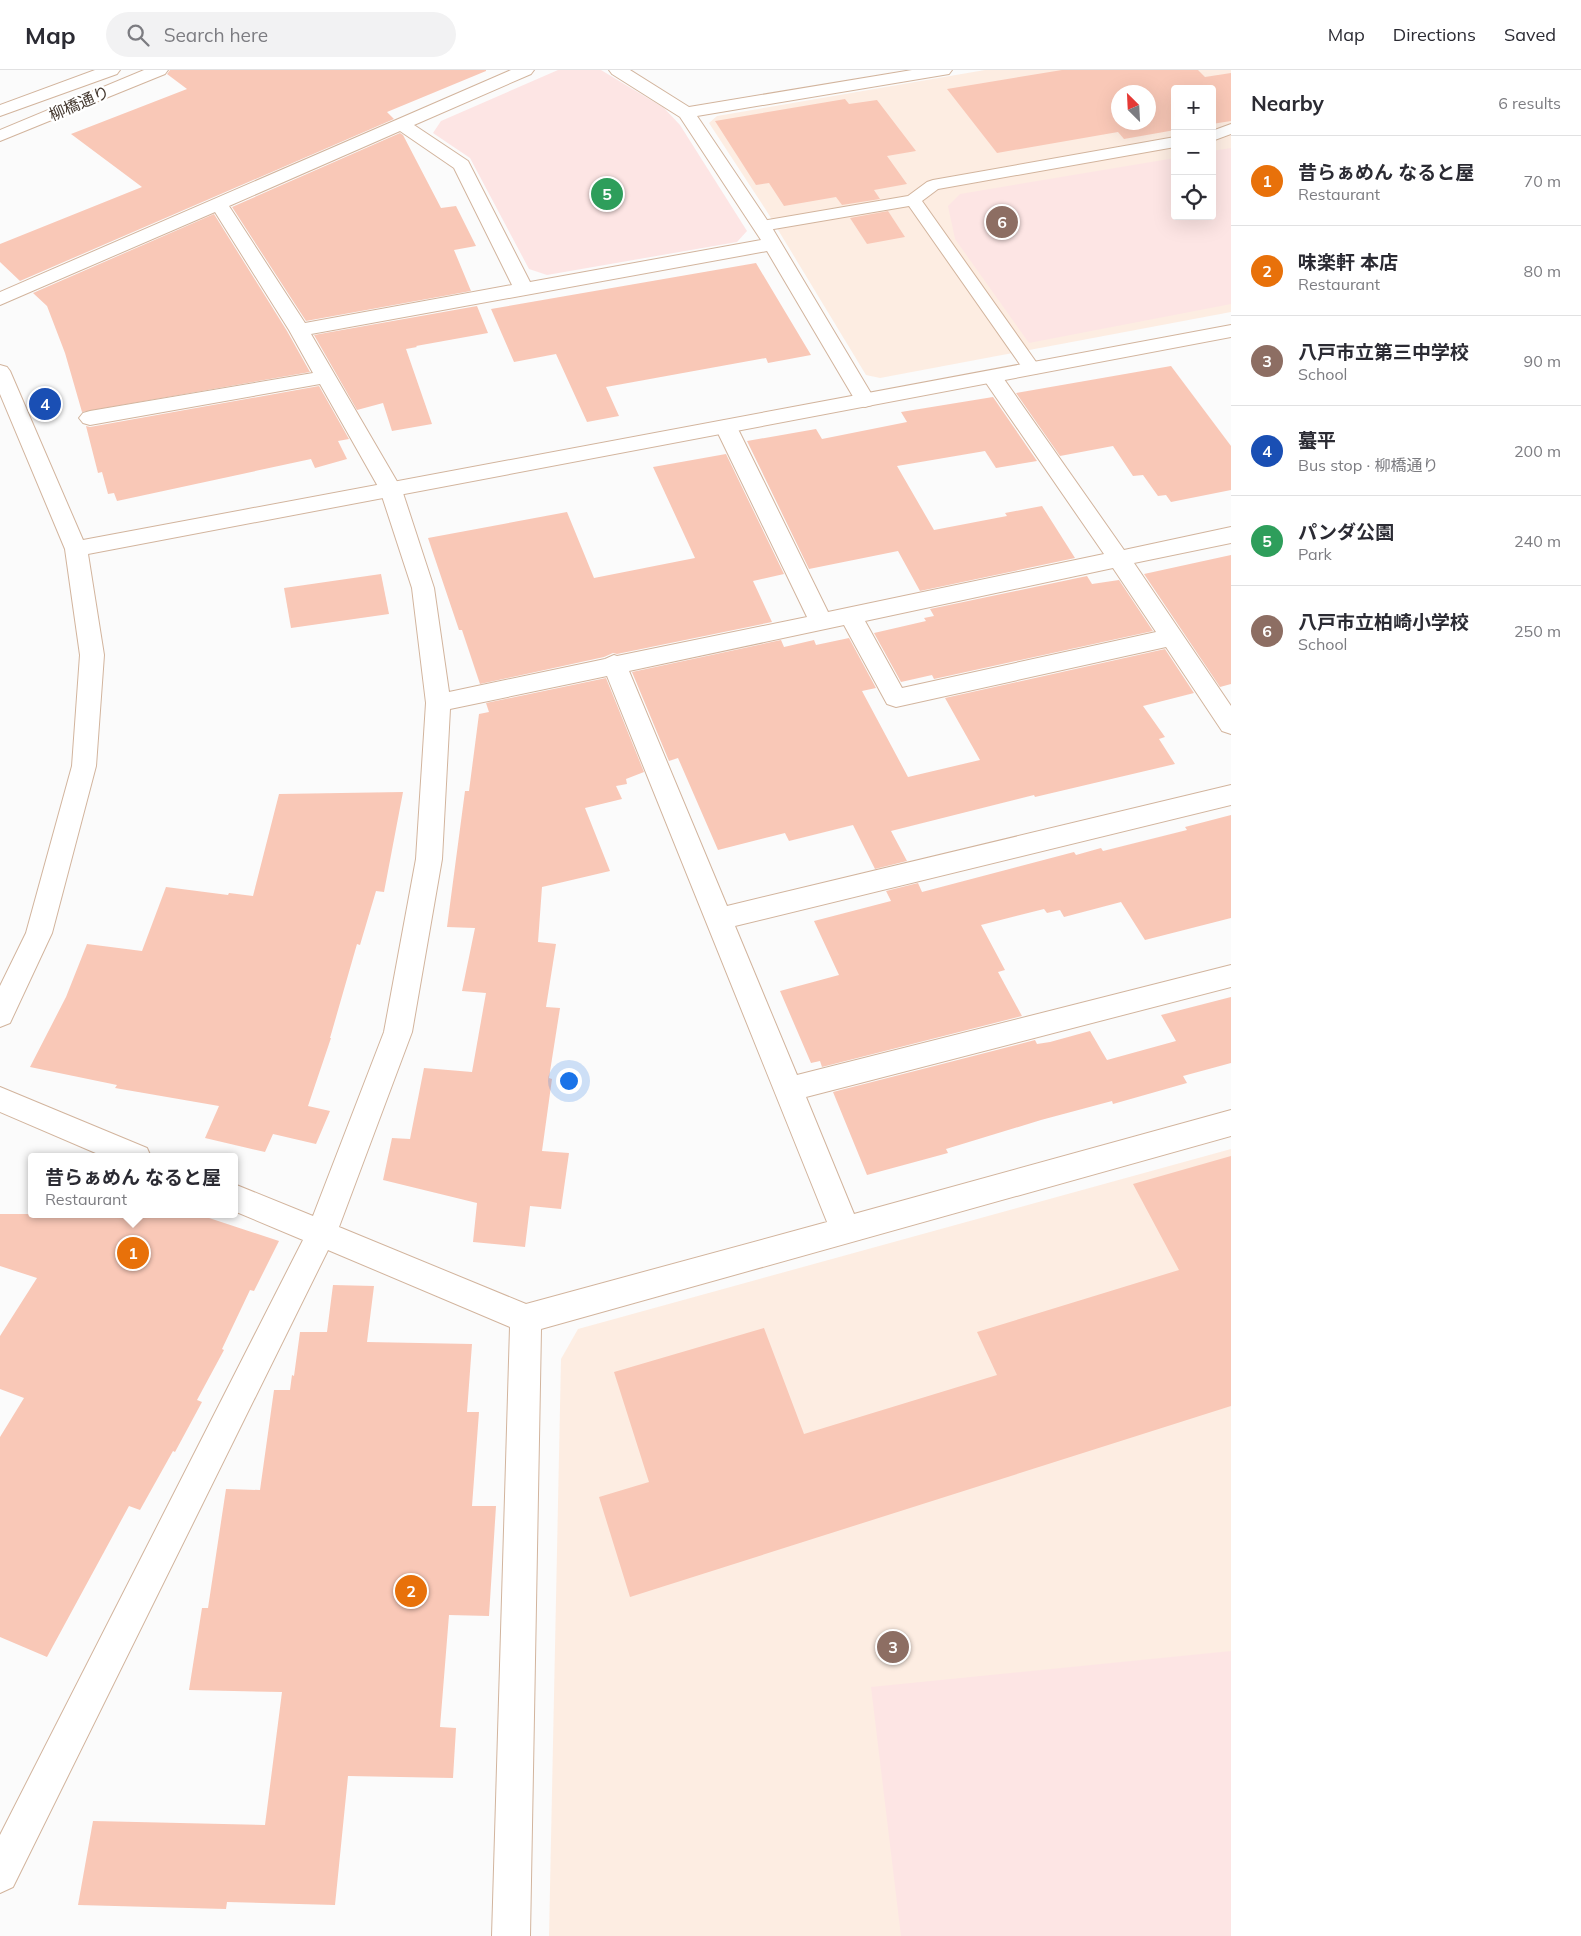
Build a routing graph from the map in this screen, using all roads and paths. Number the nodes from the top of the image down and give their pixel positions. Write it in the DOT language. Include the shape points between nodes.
graph roads {
  1 [pos="111,70"];
  2 [pos="159,70"];
  3 [pos="525,70"];
  4 [pos="618,70"];
  5 [pos="943,70"];
  6 [pos="0,111"];
  7 [pos="686,113"];
  8 [pos="401,124"];
  9 [pos="1231,128"];
  10 [pos="1216,134"];
  11 [pos="0,136"];
  12 [pos="1171,143"];
  13 [pos="913,200"];
  14 [pos="219,204"];
  15 [pos="762,226"];
  16 [pos="772,244"];
  17 [pos="523,288"];
  18 [pos="0,299"];
  19 [pos="299,330"];
  20 [pos="1231,331"];
  21 [pos="1032,369"];
  22 [pos="0,371"];
  23 [pos="326,376"];
  24 [pos="992,377"];
  25 [pos="865,400"];
  26 [pos="90,418"];
  27 [pos="726,427"];
  28 [pos="391,490"];
  29 [pos="1231,535"];
  30 [pos="76,548"];
  31 [pos="1119,559"];
  32 [pos="850,615"];
  33 [pos="821,621"];
  34 [pos="1172,638"];
  35 [pos="614,664"];
  36 [pos="438,703"];
  37 [pos="1231,725"];
  38 [pos="1231,795"];
  39 [pos="719,919"];
  40 [pos="1231,976"];
  41 [pos="0,1014"];
  42 [pos="789,1089"];
  43 [pos="0,1099"];
  44 [pos="1231,1123"];
  45 [pos="128,1153"];
  46 [pos="238,1199"];
  47 [pos="845,1230"];
  48 [pos="321,1234"];
  49 [pos="526,1319"];
  50 [pos="0,1874"];
  51 [pos="511,1936"];
  1 -- 6 [label="street, 柳橋通り"];
  2 -- 11 [label="street, 柳橋通り"];
  3 -- 8 [label="street"];
  4 -- 7 [label="street"];
  5 -- 7 [label="street"];
  7 -- 15 [label="street"];
  8 -- 14 [label="street"];
  8 -- 17 [label="street" via="462,164"];
  9 -- 10 [label="lane"];
  12 -- 13 [label="lane" via="933,185"];
  13 -- 15 [label="lane"];
  13 -- 21 [label="lane"];
  14 -- 18 [label="street"];
  14 -- 19 [label="street"];
  15 -- 16 [label="street"];
  16 -- 17 [label="street"];
  16 -- 25 [label="street"];
  17 -- 19 [label="street"];
  19 -- 23 [label="street"];
  20 -- 21 [label="street"];
  21 -- 24 [label="street"];
  22 -- 30 [label="street"];
  23 -- 26 [label="street"];
  23 -- 28 [label="street"];
  24 -- 25 [label="street"];
  24 -- 31 [label="street"];
  25 -- 27 [label="street"];
  27 -- 28 [label="street"];
  27 -- 33 [label="street"];
  28 -- 30 [label="street"];
  28 -- 36 [label="street" via="423,588"];
  29 -- 31 [label="street"];
  30 -- 41 [label="street" via="92,655 84,766 39,933"];
  31 -- 32 [label="street"];
  31 -- 34 [label="street"];
  32 -- 33 [label="street"];
  32 -- 34 [label="street" via="896,698"];
  33 -- 35 [label="street"];
  34 -- 37 [label="street"];
  35 -- 36 [label="street"];
  35 -- 39 [label="street"];
  36 -- 48 [label="street" via="429,859 398,1032"];
  38 -- 39 [label="street"];
  39 -- 42 [label="street"];
  40 -- 42 [label="street"];
  42 -- 47 [label="street"];
  43 -- 45 [label="street"];
  44 -- 47 [label="street"];
  46 -- 48 [label="street"];
  47 -- 49 [label="street"];
  48 -- 49 [label="street"];
  48 -- 50 [label="street"];
  49 -- 51 [label="street"];
}
